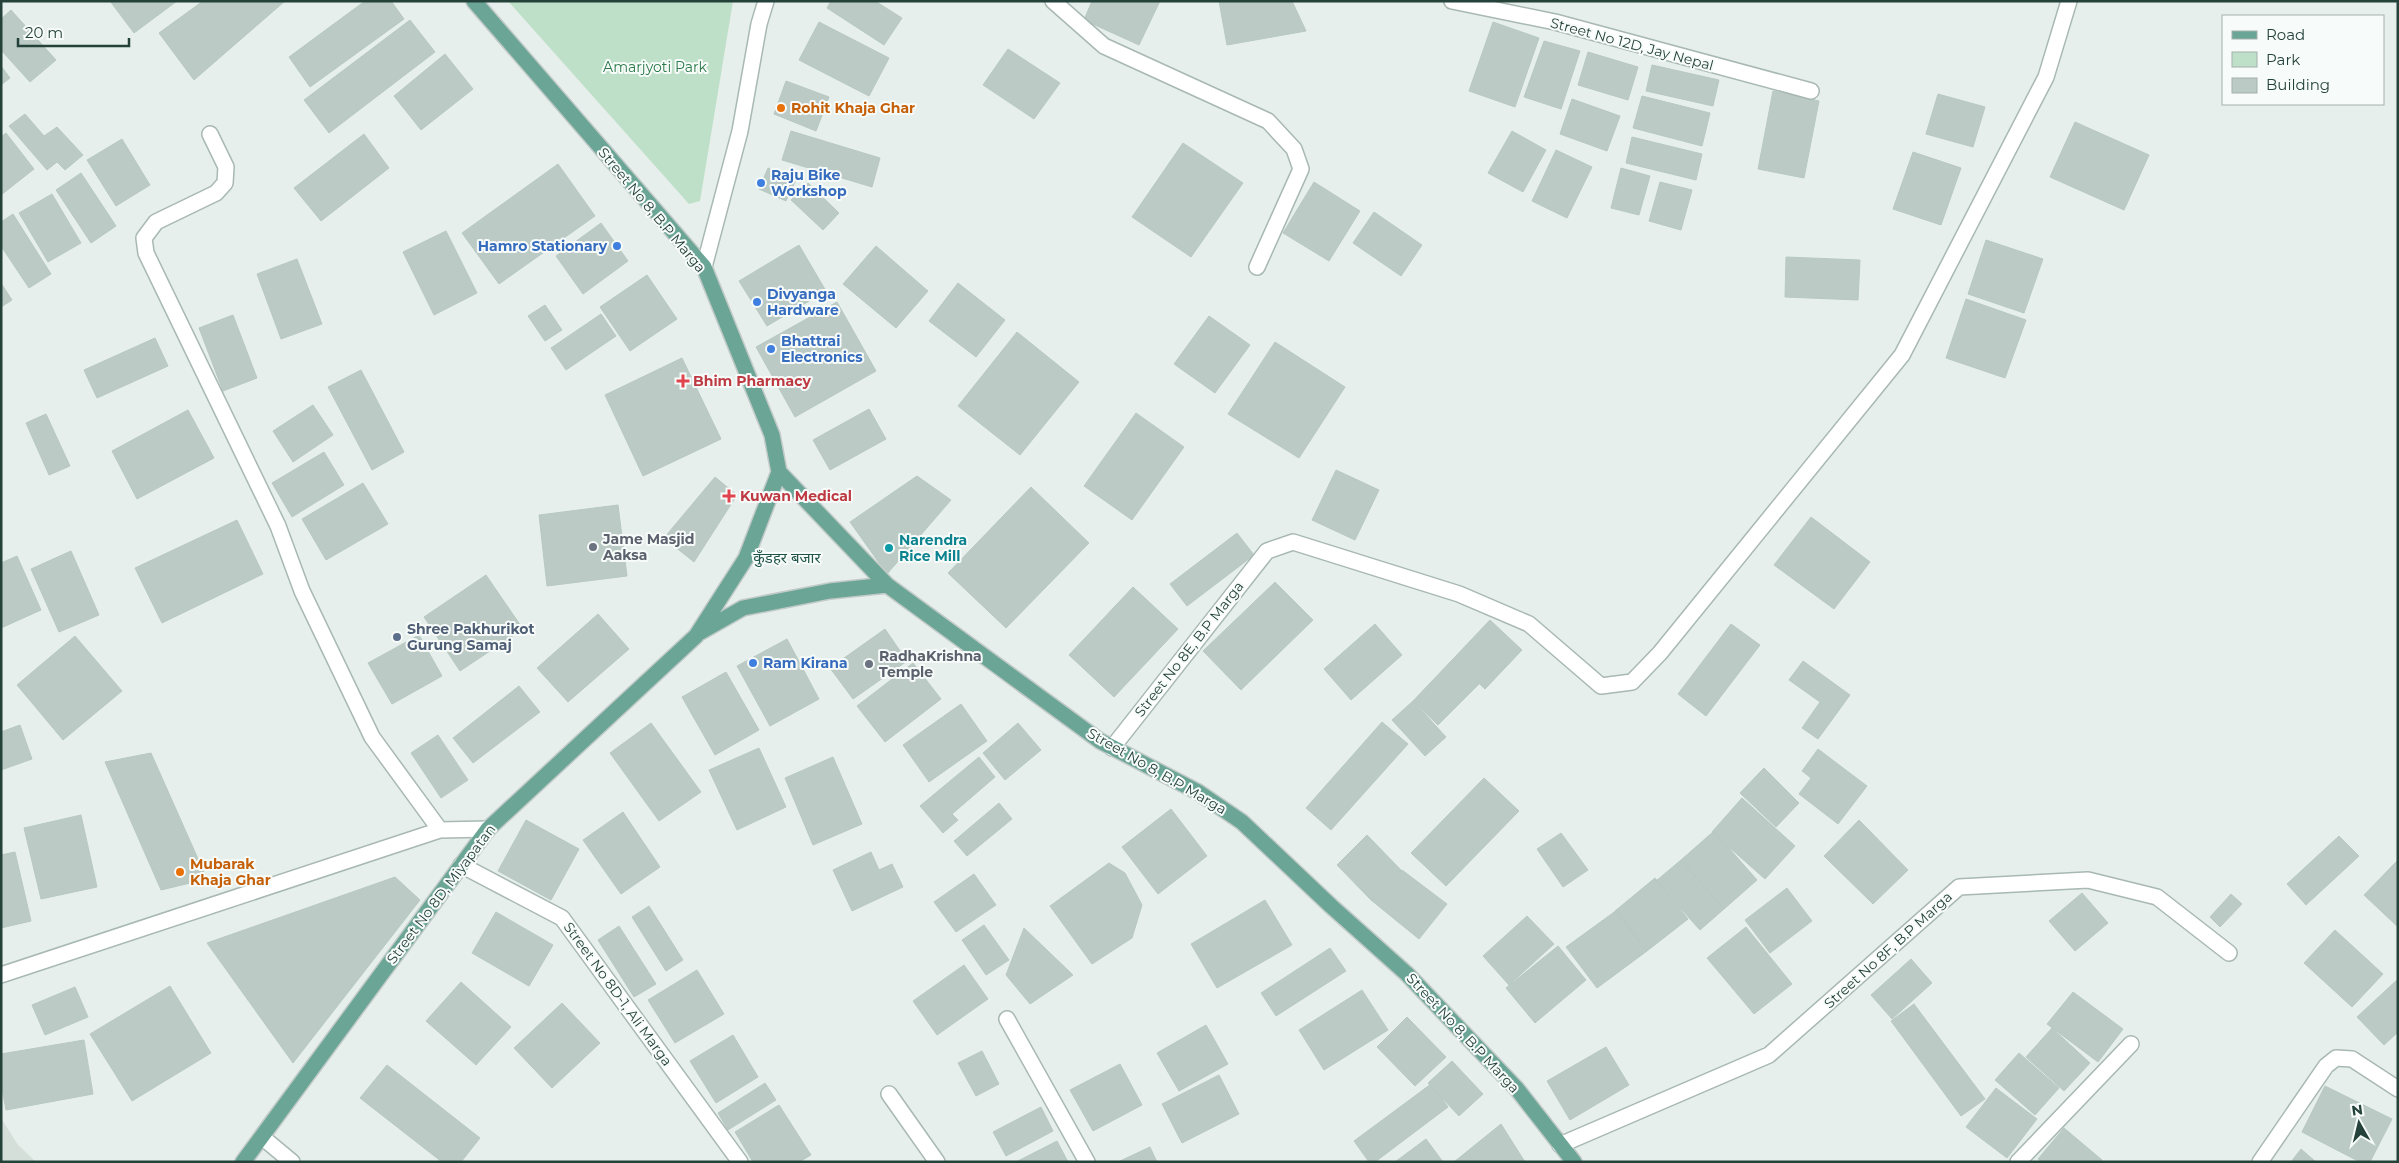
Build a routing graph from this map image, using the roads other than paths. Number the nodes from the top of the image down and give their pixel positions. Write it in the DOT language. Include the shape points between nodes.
graph roads {
  1 [pos="474,1"];
  2 [pos="766,1"];
  3 [pos="1053,1"];
  4 [pos="1452,1"];
  5 [pos="2069,1"];
  6 [pos="1811,91"];
  7 [pos="210,134"];
  8 [pos="704,267"];
  9 [pos="1257,267"];
  10 [pos="779,472"];
  11 [pos="887,585"];
  12 [pos="696,636"];
  13 [pos="1112,748"];
  14 [pos="488,829"];
  15 [pos="440,830"];
  16 [pos="461,865"];
  17 [pos="2229,953"];
  18 [pos="1,975"];
  19 [pos="1007,1019"];
  20 [pos="2132,1044"];
  21 [pos="2398,1089"];
  22 [pos="889,1094"];
  23 [pos="262,1137"];
  24 [pos="1560,1145"];
  25 [pos="243,1162"];
  26 [pos="292,1162"];
  27 [pos="740,1162"];
  28 [pos="937,1162"];
  29 [pos="1087,1162"];
  30 [pos="1574,1162"];
  31 [pos="2018,1162"];
  32 [pos="2260,1162"];
  1 -- 8 [label="main road, Street No 8, B.P Marga"];
  2 -- 8 [label="street" via="740,131"];
  3 -- 9 [label="street" via="1104,46 1268,121 1294,149 1301,169"];
  4 -- 6 [label="street, Street No 12D, Jay Nepal" via="1555,22"];
  5 -- 13 [label="street, Street No 8E, B.P Marga" via="2046,77 1902,355 1660,653 1632,682 1601,686 1529,624 1459,594 1293,542 1267,551"];
  7 -- 15 [label="street" via="226,167 225,182 216,193 156,222 144,238 146,253 278,526 302,591 372,737"];
  8 -- 10 [label="main road, Street No 8, B.P Marga" via="772,435"];
  10 -- 11 [label="main road, Street No 8, B.P Marga"];
  10 -- 12 [label="main road, Street No 8D, Miyapatan" via="746,558"];
  11 -- 12 [label="main road, Street No 8D, Miyapatan" via="830,591 743,608"];
  11 -- 13 [label="main road, Street No 8, B.P Marga"];
  12 -- 14 [label="main road, Street No 8D, Miyapatan"];
  13 -- 24 [label="main road, Street No 8, B.P Marga" via="1198,792 1242,822 1407,974 1517,1089"];
  14 -- 15 [label="street"];
  14 -- 16 [label="main road, Street No 8D, Miyapatan"];
  15 -- 18 [label="street"];
  16 -- 23 [label="main road, Street No 8D, Miyapatan"];
  16 -- 27 [label="street, Street No 8D-1, Ali Marga" via="562,918"];
  17 -- 24 [label="street, Street No 8F, B.P Marga" via="2157,898 2088,880 1959,887 1769,1055"];
  19 -- 29 [label="street"];
  20 -- 31 [label="street"];
  21 -- 32 [label="street" via="2352,1060 2336,1058 2326,1066"];
  22 -- 28 [label="street"];
  23 -- 25 [label="main road, Street No 8D, Miyapatan"];
  23 -- 26 [label="street"];
  24 -- 30 [label="main road, Street No 8, B.P Marga"];
}
